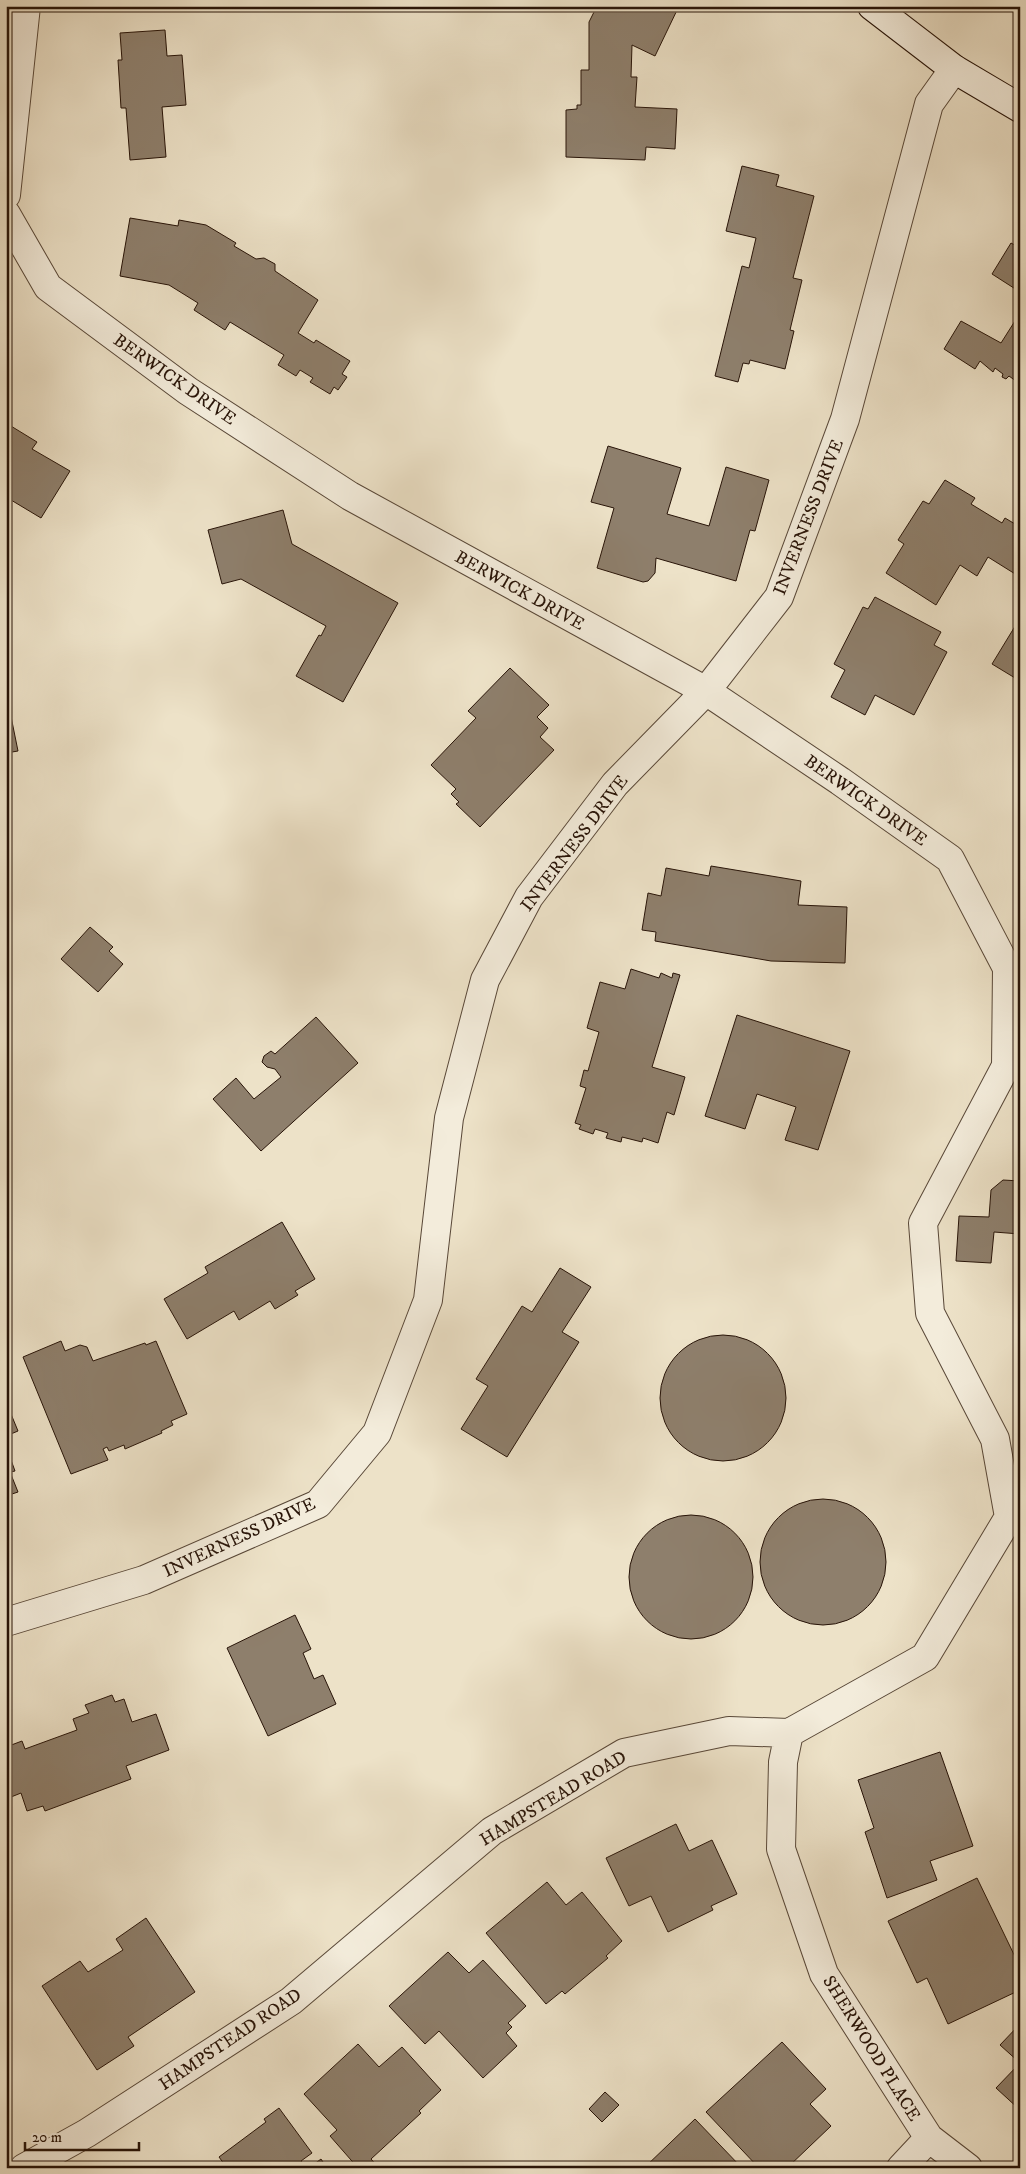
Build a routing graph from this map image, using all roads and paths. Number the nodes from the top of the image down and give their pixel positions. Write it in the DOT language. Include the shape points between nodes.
graph roads {
  1 [pos="26,6"];
  2 [pos="872,6"];
  3 [pos="954,69"];
  4 [pos="1020,108"];
  5 [pos="6,195"];
  6 [pos="6,214"];
  7 [pos="706,691"];
  8 [pos="1013,972"];
  9 [pos="6,1622"];
  10 [pos="789,1734"];
  11 [pos="929,2138"];
  12 [pos="24,2168"];
  13 [pos="901,2168"];
  14 [pos="968,2168"];
  1 -- 5 [label="street"];
  2 -- 3 [label="street"];
  3 -- 4 [label="street"];
  3 -- 7 [label="street, INVERNESS DRIVE" via="929,104 846,419 779,597"];
  6 -- 7 [label="street, BERWICK DRIVE" via="48,287 188,390 350,496"];
  7 -- 8 [label="street, BERWICK DRIVE" via="950,859"];
  7 -- 9 [label="street, INVERNESS DRIVE" via="609,791 529,897 485,980 449,1118 428,1300 377,1433 318,1504 144,1580"];
  8 -- 10 [label="street" via="1006,1066 923,1223 930,1313 995,1439 1010,1517 925,1658"];
  10 -- 11 [label="street, SHERWOOD PLACE" via="783,1762 781,1849 824,1974"];
  10 -- 12 [label="street, HAMPSTEAD ROAD" via="729,1731 624,1752 492,1831 291,2001 87,2133"];
  11 -- 13 [label="street"];
  11 -- 14 [label="street, SHERWOOD PLACE"];
}
